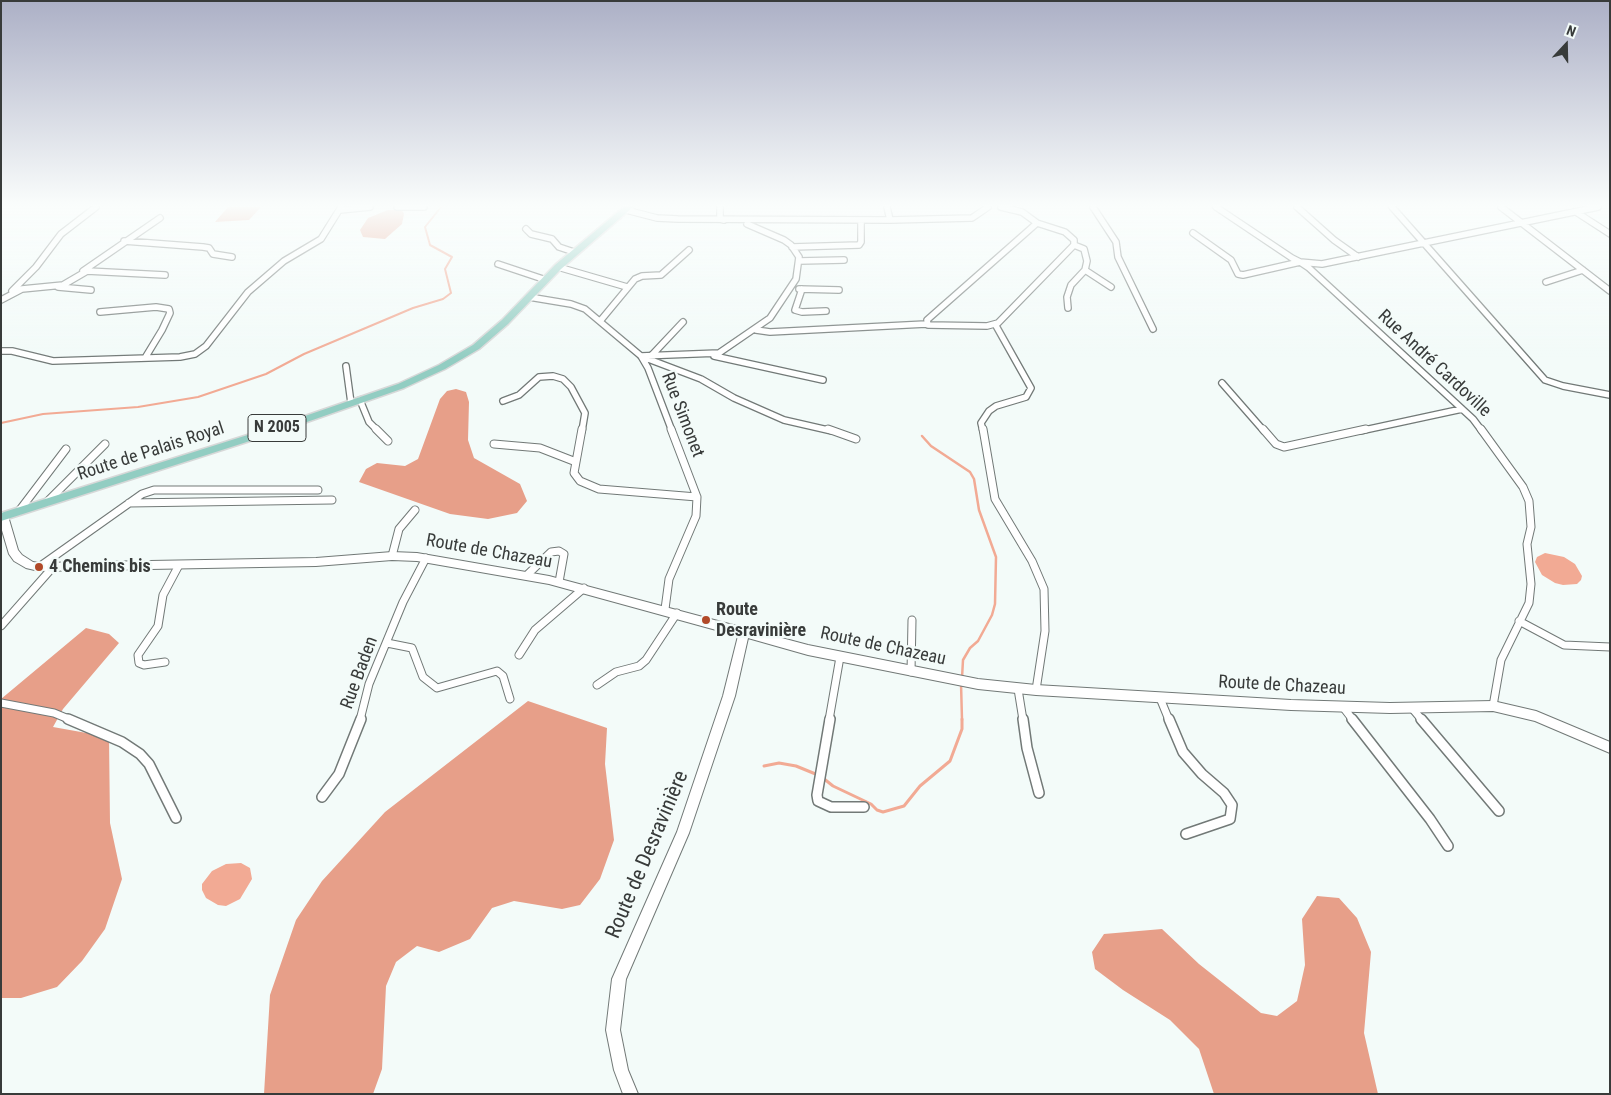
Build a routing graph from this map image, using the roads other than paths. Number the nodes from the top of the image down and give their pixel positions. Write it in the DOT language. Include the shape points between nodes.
graph roads {
  1 [pos="43,258"];
  2 [pos="101,258"];
  3 [pos="289,258"];
  4 [pos="567,258"];
  5 [pos="680,258"];
  6 [pos="798,258"];
  7 [pos="998,258"];
  8 [pos="1060,258"];
  9 [pos="1086,258"];
  10 [pos="1119,258"];
  11 [pos="1228,258"];
  12 [pos="1294,258"];
  13 [pos="1349,258"];
  14 [pos="1437,258"];
  15 [pos="1568,258"];
  16 [pos="844,260"];
  17 [pos="799,261"];
  18 [pos="1300,262"];
  19 [pos="498,264"];
  20 [pos="558,267"];
  21 [pos="1085,270"];
  22 [pos="1583,270"];
  23 [pos="79,274"];
  24 [pos="165,275"];
  25 [pos="546,280"];
  26 [pos="1546,282"];
  27 [pos="57,287"];
  28 [pos="628,287"];
  29 [pos="1111,287"];
  30 [pos="791,289"];
  31 [pos="802,289"];
  32 [pos="92,290"];
  33 [pos="839,290"];
  34 [pos="1610,291"];
  35 [pos="529,297"];
  36 [pos="3,298"];
  37 [pos="1068,308"];
  38 [pos="826,311"];
  39 [pos="100,312"];
  40 [pos="601,320"];
  41 [pos="684,322"];
  42 [pos="927,322"];
  43 [pos="995,324"];
  44 [pos="1154,329"];
  45 [pos="756,330"];
  46 [pos="1,351"];
  47 [pos="708,354"];
  48 [pos="640,356"];
  49 [pos="651,356"];
  50 [pos="144,358"];
  51 [pos="346,366"];
  52 [pos="823,380"];
  53 [pos="1222,383"];
  54 [pos="1610,395"];
  55 [pos="503,401"];
  56 [pos="355,402"];
  57 [pos="1462,408"];
  58 [pos="856,439"];
  59 [pos="388,441"];
  60 [pos="105,444"];
  61 [pos="494,444"];
  62 [pos="66,449"];
  63 [pos="576,462"];
  64 [pos="318,490"];
  65 [pos="697,497"];
  66 [pos="332,500"];
  67 [pos="47,502"];
  68 [pos="129,503"];
  69 [pos="414,510"];
  70 [pos="19,511"];
  71 [pos="2,517"];
  72 [pos="392,556"];
  73 [pos="426,558"];
  74 [pos="179,565"];
  75 [pos="53,566"];
  76 [pos="39,567"];
  77 [pos="527,575"];
  78 [pos="559,582"];
  79 [pos="584,588"];
  80 [pos="664,609"];
  81 [pos="677,613"];
  82 [pos="912,620"];
  83 [pos="1519,622"];
  84 [pos="1,626"];
  85 [pos="744,633"];
  86 [pos="387,643"];
  87 [pos="1610,646"];
  88 [pos="519,655"];
  89 [pos="840,657"];
  90 [pos="165,662"];
  91 [pos="911,672"];
  92 [pos="597,685"];
  93 [pos="1018,689"];
  94 [pos="1036,690"];
  95 [pos="1160,698"];
  96 [pos="510,699"];
  97 [pos="1,703"];
  98 [pos="1344,706"];
  99 [pos="1493,706"];
  100 [pos="1411,708"];
  101 [pos="1607,748"];
  102 [pos="1040,793"];
  103 [pos="322,797"];
  104 [pos="864,807"];
  105 [pos="1500,811"];
  106 [pos="176,818"];
  107 [pos="1186,834"];
  108 [pos="1448,846"];
  109 [pos="631,1094"];
  1 -- 36 [label="street"];
  2 -- 23 [label="street"];
  3 -- 50 [label="street" via="248,292 201,350 188,356"];
  4 -- 20 [label="main road, Route de Palais Royal / N 2005"];
  5 -- 28 [label="street" via="661,275 639,276"];
  6 -- 17 [label="street"];
  7 -- 42 [label="street"];
  8 -- 43 [label="street"];
  9 -- 21 [label="street"];
  10 -- 44 [label="street"];
  11 -- 18 [label="street" via="1238,274 1243,275"];
  12 -- 18 [label="street, Rue André Cardoville"];
  13 -- 18 [label="street" via="1322,264"];
  14 -- 54 [label="street" via="1545,380"];
  15 -- 22 [label="street"];
  16 -- 17 [label="street"];
  17 -- 30 [label="street"];
  18 -- 57 [label="street, Rue André Cardoville"];
  19 -- 25 [label="street"];
  20 -- 25 [label="main road, Route de Palais Royal / N 2005"];
  20 -- 28 [label="street"];
  21 -- 29 [label="street"];
  21 -- 37 [label="street" via="1071,285 1066,297"];
  22 -- 26 [label="street"];
  22 -- 34 [label="street"];
  23 -- 24 [label="street" via="93,271"];
  23 -- 27 [label="street"];
  25 -- 35 [label="main road, Route de Palais Royal / N 2005"];
  27 -- 32 [label="street"];
  27 -- 36 [label="street" via="30,287"];
  28 -- 40 [label="street"];
  30 -- 31 [label="street"];
  30 -- 45 [label="street" via="770,318"];
  31 -- 33 [label="street"];
  31 -- 38 [label="street" via="795,310"];
  35 -- 40 [label="street, Rue Simonet" via="571,304"];
  35 -- 56 [label="main road, Route de Palais Royal / N 2005" via="476,347 401,386"];
  39 -- 50 [label="street" via="156,307 169,310 162,330"];
  40 -- 48 [label="street, Rue Simonet"];
  41 -- 49 [label="street"];
  42 -- 43 [label="street" via="931,326"];
  42 -- 45 [label="street" via="770,332"];
  43 -- 94 [label="street" via="1030,388 1026,397 988,411 981,423 995,499 1032,561 1044,589 1045,631"];
  45 -- 47 [label="street" via="728,349"];
  46 -- 50 [label="street" via="53,361"];
  47 -- 49 [label="street"];
  47 -- 52 [label="street"];
  48 -- 49 [label="street"];
  48 -- 58 [label="street" via="701,379 784,420 818,426"];
  48 -- 65 [label="street, Rue Simonet" via="648,368"];
  51 -- 56 [label="street"];
  53 -- 57 [label="street" via="1276,444 1284,447"];
  55 -- 63 [label="street" via="519,395 539,377 563,379 583,407 586,419"];
  56 -- 59 [label="street"];
  56 -- 67 [label="main road, Route de Palais Royal / N 2005"];
  57 -- 83 [label="street, Rue André Cardoville" via="1486,435 1523,487 1529,501 1531,527 1527,544 1531,584 1528,603"];
  60 -- 67 [label="street"];
  61 -- 63 [label="street" via="540,448"];
  62 -- 70 [label="street"];
  63 -- 65 [label="street" via="574,473 586,486 631,493"];
  64 -- 68 [label="street" via="171,488 142,494"];
  65 -- 80 [label="street, Rue Simonet" via="696,516 674,563"];
  66 -- 68 [label="street"];
  67 -- 70 [label="main road, Route de Palais Royal / N 2005"];
  68 -- 76 [label="street"];
  69 -- 72 [label="street" via="400,529"];
  70 -- 71 [label="main road, Route de Palais Royal / N 2005"];
  71 -- 76 [label="main road, Route de Chazeau" via="18,558"];
  72 -- 73 [label="main road, Route de Chazeau"];
  72 -- 74 [label="main road, Route de Chazeau" via="316,562"];
  73 -- 77 [label="main road, Route de Chazeau"];
  73 -- 86 [label="street, Rue Baden" via="403,602"];
  74 -- 75 [label="main road, Route de Chazeau"];
  74 -- 90 [label="street" via="163,595 158,626 138,655 139,663 144,665"];
  75 -- 76 [label="main road, Route de Chazeau"];
  75 -- 84 [label="street"];
  77 -- 78 [label="main road, Route de Chazeau"];
  77 -- 78 [label="street" via="551,552 559,551 564,554"];
  78 -- 79 [label="main road, Route de Chazeau"];
  79 -- 80 [label="main road, Route de Chazeau"];
  79 -- 88 [label="street" via="535,630"];
  80 -- 81 [label="main road, Route de Chazeau"];
  81 -- 85 [label="main road, Route de Chazeau"];
  81 -- 92 [label="street" via="640,666 616,672"];
  82 -- 91 [label="street"];
  83 -- 87 [label="street" via="1564,645"];
  83 -- 99 [label="street, Rue André Cardoville" via="1501,660"];
  85 -- 89 [label="main road, Route de Chazeau"];
  85 -- 109 [label="main road, Route de Desravinière" via="730,696 684,833 619,979 613,1030 621,1070"];
  86 -- 96 [label="street" via="412,648 423,676 437,688 496,671 503,676"];
  86 -- 103 [label="street, Rue Baden" via="339,774"];
  89 -- 91 [label="main road, Route de Chazeau"];
  89 -- 104 [label="street" via="817,795 818,801 831,807"];
  91 -- 93 [label="main road, Route de Chazeau"];
  93 -- 94 [label="main road, Route de Chazeau"];
  93 -- 102 [label="street" via="1027,748"];
  94 -- 95 [label="main road, Route de Chazeau"];
  95 -- 98 [label="main road, Route de Chazeau"];
  95 -- 107 [label="street" via="1183,752 1224,792 1232,805 1230,819"];
  97 -- 106 [label="street" via="54,713 122,742 148,764"];
  98 -- 100 [label="main road, Route de Chazeau"];
  98 -- 108 [label="street"];
  99 -- 100 [label="main road, Route de Chazeau"];
  99 -- 101 [label="main road, Route de Chazeau" via="1536,716"];
  100 -- 105 [label="street"];
}
